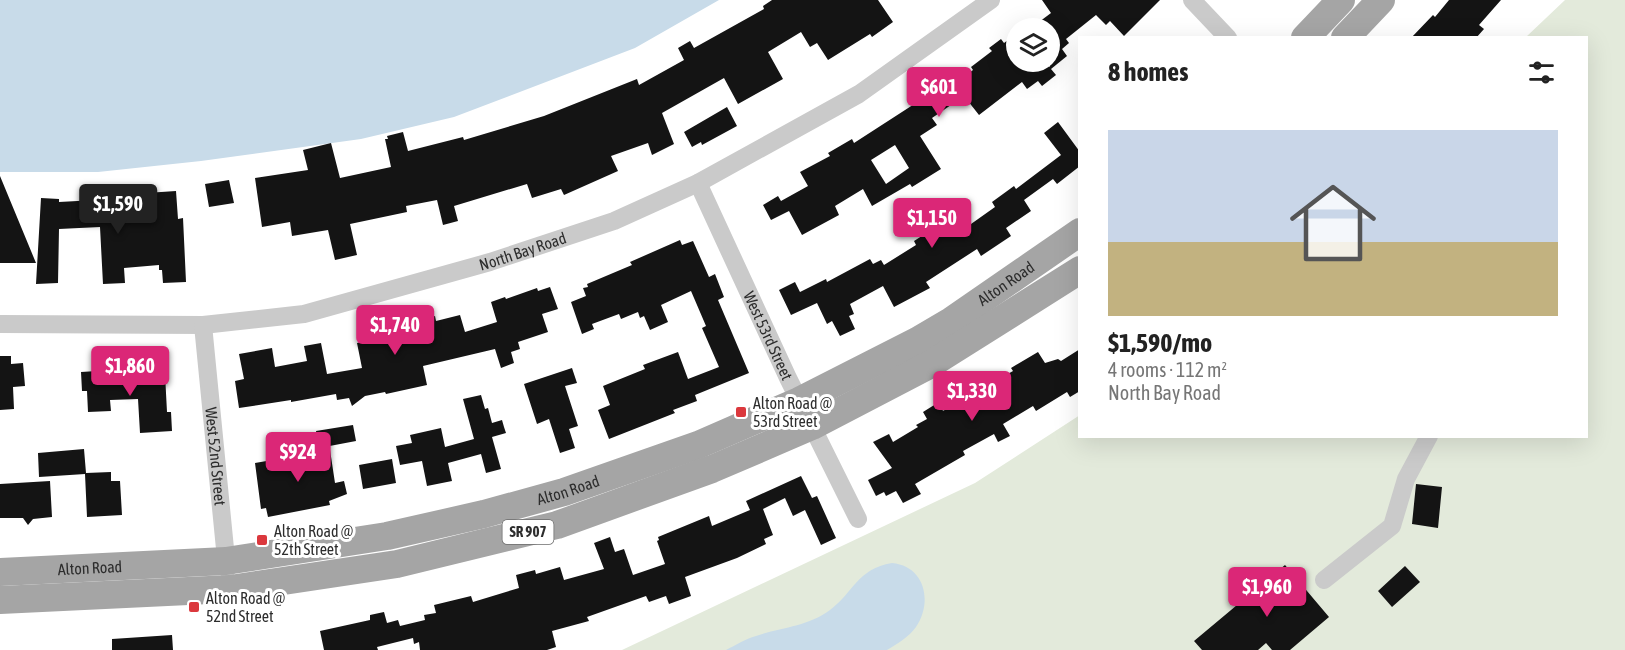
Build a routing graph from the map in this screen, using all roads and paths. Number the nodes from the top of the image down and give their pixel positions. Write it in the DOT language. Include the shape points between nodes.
graph roads {
  1 [pos="991,0"];
  2 [pos="1192,0"];
  3 [pos="1341,0"];
  4 [pos="1381,0"];
  5 [pos="1226,36"];
  6 [pos="1307,36"];
  7 [pos="1347,36"];
  8 [pos="698,183"];
  9 [pos="1078,233"];
  10 [pos="1078,271"];
  11 [pos="0,324"];
  12 [pos="203,325"];
  13 [pos="799,401"];
  14 [pos="812,426"];
  15 [pos="1428,438"];
  16 [pos="858,519"];
  17 [pos="226,561"];
  18 [pos="0,572"];
  19 [pos="1324,580"];
  20 [pos="230,589"];
  21 [pos="0,600"];
  1 -- 8 [label="street, North Bay Road" via="859,94"];
  2 -- 5 [label="street"];
  3 -- 6 [label="main road"];
  4 -- 7 [label="main road"];
  8 -- 12 [label="street, North Bay Road" via="614,221 490,262 304,314"];
  8 -- 13 [label="street, West 53rd Street"];
  9 -- 13 [label="main road, Alton Road / SR 907" via="951,321"];
  10 -- 14 [label="main road, Alton Road / SR 907" via="931,364"];
  11 -- 12 [label="street, North Bay Road"];
  12 -- 17 [label="street, West 52nd Street"];
  13 -- 14 [label="street, West 53rd Street"];
  13 -- 17 [label="main road, Alton Road / SR 907" via="698,445 564,492 387,536"];
  14 -- 16 [label="street, West 53rd Street"];
  14 -- 20 [label="main road, Alton Road / SR 907" via="712,469 557,525 397,564"];
  15 -- 19 [label="street" via="1406,479 1392,525"];
  17 -- 18 [label="main road, Alton Road / SR 907"];
  17 -- 20 [label="street, West 52nd Street"];
  20 -- 21 [label="main road, Alton Road / SR 907"];
}
